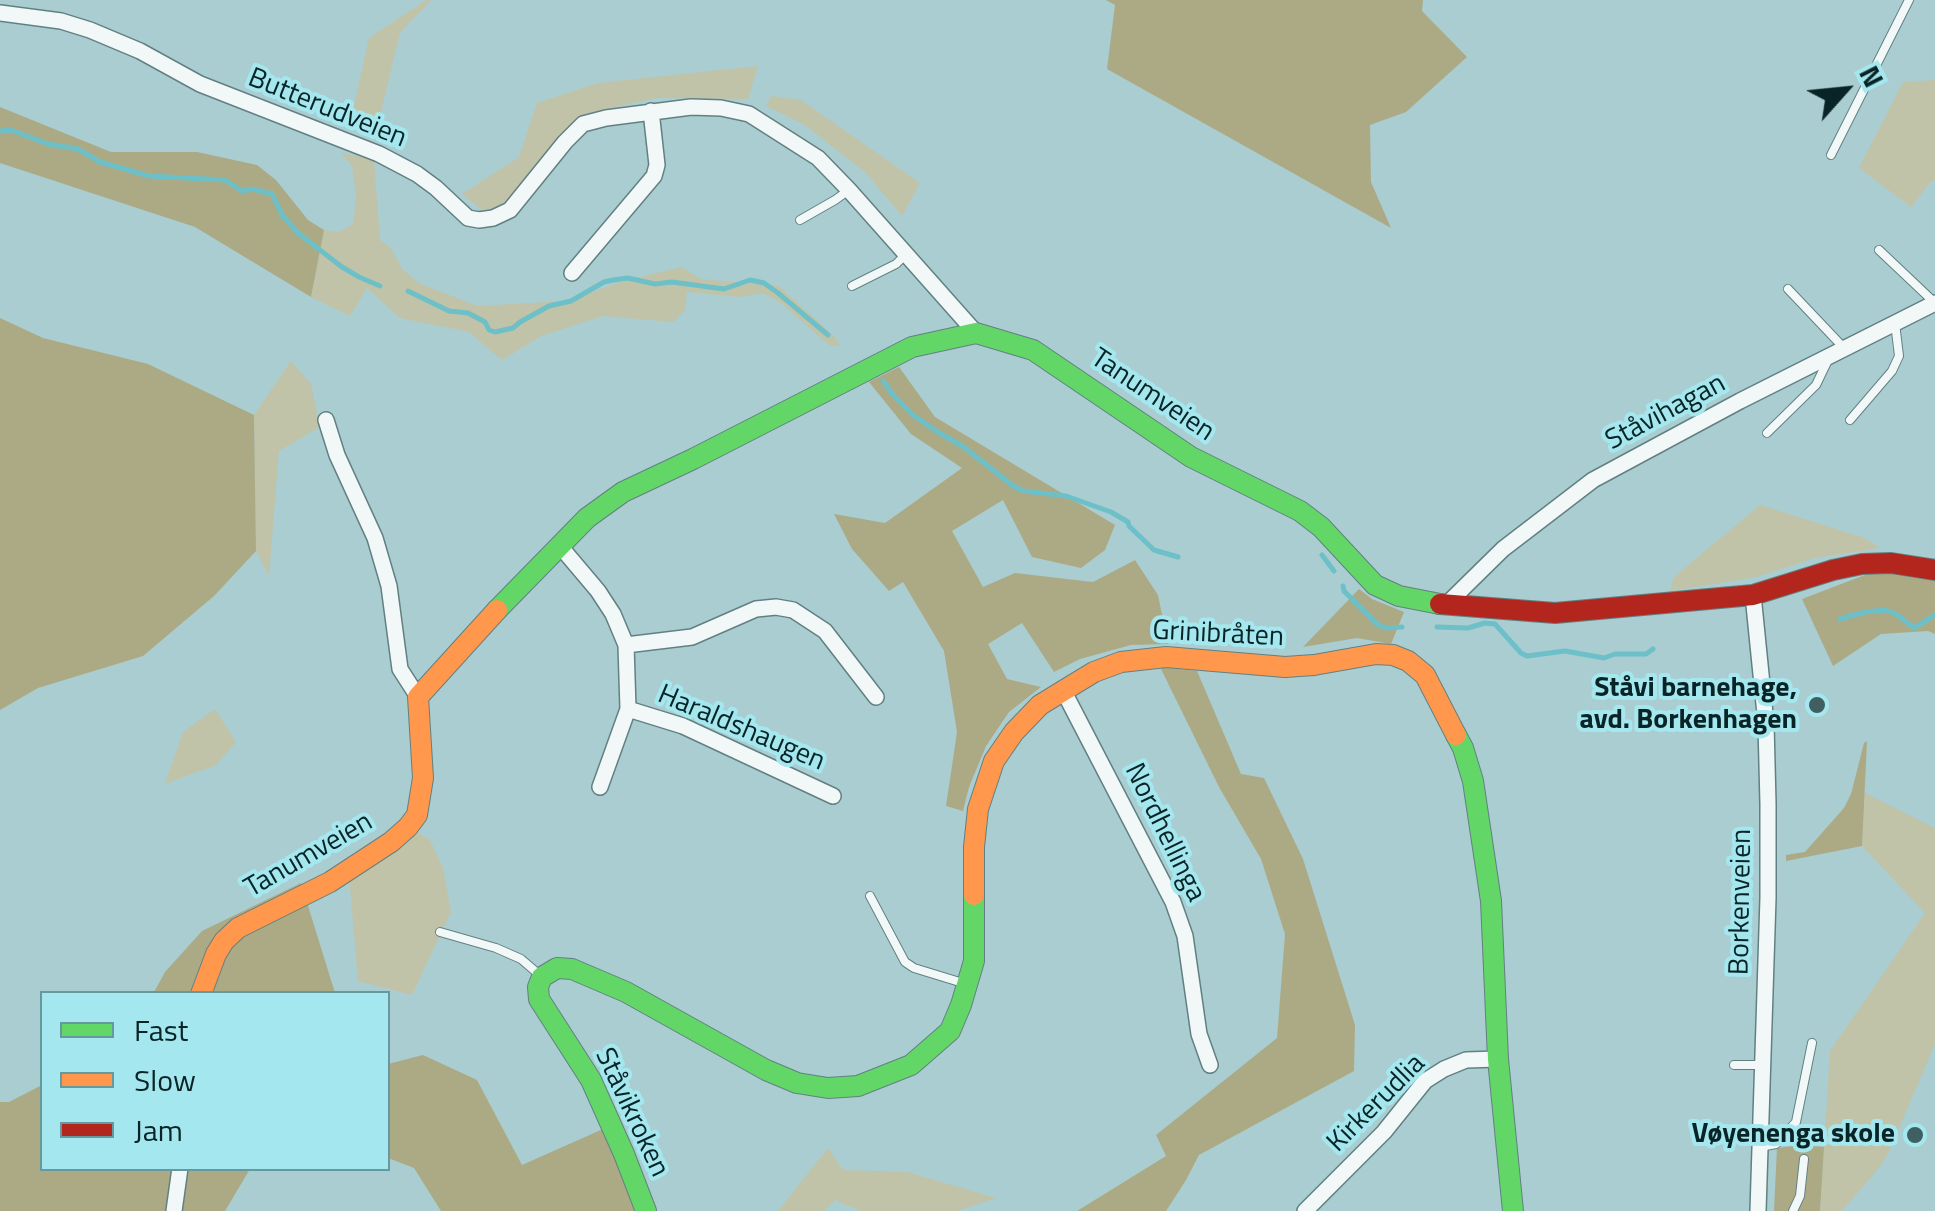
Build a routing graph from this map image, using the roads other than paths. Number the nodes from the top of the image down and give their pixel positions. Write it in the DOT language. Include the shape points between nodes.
graph roads {
  1 [pos="1908,0"];
  2 [pos="0,13"];
  3 [pos="651,112"];
  4 [pos="1831,155"];
  5 [pos="849,190"];
  6 [pos="800,220"];
  7 [pos="1880,250"];
  8 [pos="906,254"];
  9 [pos="572,272"];
  10 [pos="852,286"];
  11 [pos="1788,288"];
  12 [pos="1935,303"];
  13 [pos="1895,323"];
  14 [pos="976,334"];
  15 [pos="1837,351"];
  16 [pos="326,420"];
  17 [pos="1850,420"];
  18 [pos="1768,433"];
  19 [pos="560,546"];
  20 [pos="1935,570"];
  21 [pos="1753,595"];
  22 [pos="1446,605"];
  23 [pos="626,645"];
  24 [pos="1063,690"];
  25 [pos="876,697"];
  26 [pos="418,698"];
  27 [pos="628,709"];
  28 [pos="600,787"];
  29 [pos="833,796"];
  30 [pos="870,896"];
  31 [pos="440,932"];
  32 [pos="540,982"];
  33 [pos="968,984"];
  34 [pos="202,991"];
  35 [pos="1812,1042"];
  36 [pos="1498,1059"];
  37 [pos="1210,1065"];
  38 [pos="1763,1065"];
  39 [pos="1734,1066"];
  40 [pos="1760,1148"];
  41 [pos="1804,1159"];
  42 [pos="180,1171"];
  43 [pos="174,1211"];
  44 [pos="646,1211"];
  45 [pos="1305,1211"];
  46 [pos="1514,1211"];
  47 [pos="1758,1211"];
  48 [pos="1794,1211"];
  1 -- 4 [label="lane"];
  2 -- 3 [label="street, Butterudveien" via="90,30 200,84 379,154 479,220 510,210 583,124"];
  3 -- 5 [label="street, Butterudveien" via="691,106 749,114 818,158"];
  3 -- 9 [label="street" via="654,176"];
  5 -- 6 [label="lane"];
  5 -- 8 [label="street, Butterudveien"];
  7 -- 12 [label="lane"];
  8 -- 10 [label="lane"];
  8 -- 14 [label="street, Butterudveien"];
  11 -- 15 [label="lane"];
  12 -- 13 [label="street, Ståvihagan"];
  13 -- 15 [label="street, Ståvihagan"];
  13 -- 17 [label="lane" via="1899,356"];
  14 -- 19 [label="street, Tanumveien" via="912,347 650,477 588,518"];
  14 -- 22 [label="street, Tanumveien" via="1033,350 1191,457 1300,511 1375,585"];
  15 -- 18 [label="lane" via="1816,384"];
  15 -- 22 [label="street, Ståvihagan" via="1593,480 1503,549"];
  16 -- 26 [label="street, Tanumveien" via="375,538 400,668"];
  19 -- 23 [label="street, Haraldshaugen" via="598,590"];
  19 -- 26 [label="street, Tanumveien"];
  20 -- 21 [label="street, Tanumveien" via="1862,564"];
  21 -- 22 [label="street, Tanumveien" via="1556,613"];
  21 -- 38 [label="street, Borkenveien" via="1768,804"];
  23 -- 25 [label="street, Haraldshaugen" via="692,637 756,608 793,610 825,631"];
  23 -- 27 [label="street, Haraldshaugen"];
  24 -- 33 [label="street, Grinibråten" via="1014,732 985,787 974,847"];
  24 -- 36 [label="street, Grinibråten" via="1121,662 1166,656 1284,667 1376,654 1408,660 1443,706 1473,782 1492,901"];
  24 -- 37 [label="street, Nordhellinga" via="1173,902"];
  26 -- 34 [label="street, Tanumveien" via="423,778 417,815 391,842 330,882 238,928 216,954"];
  27 -- 28 [label="street, Haraldshaugen"];
  27 -- 29 [label="street, Haraldshaugen" via="682,726"];
  30 -- 33 [label="lane" via="904,962"];
  31 -- 32 [label="lane" via="521,959"];
  32 -- 33 [label="street, Grinibråten" via="556,968 572,969 766,1070 828,1088 858,1086 932,1050 950,1030"];
  32 -- 44 [label="street, Ståvikroken" via="546,1012 590,1080"];
  35 -- 40 [label="lane" via="1796,1122 1776,1144"];
  36 -- 45 [label="street, Kirkerudlia" via="1466,1060 1426,1082"];
  36 -- 46 [label="street, Grinibråten"];
  38 -- 39 [label="lane"];
  38 -- 40 [label="street, Borkenveien"];
  40 -- 47 [label="street, Borkenveien"];
  41 -- 48 [label="lane"];
  42 -- 43 [label="street"];
}
